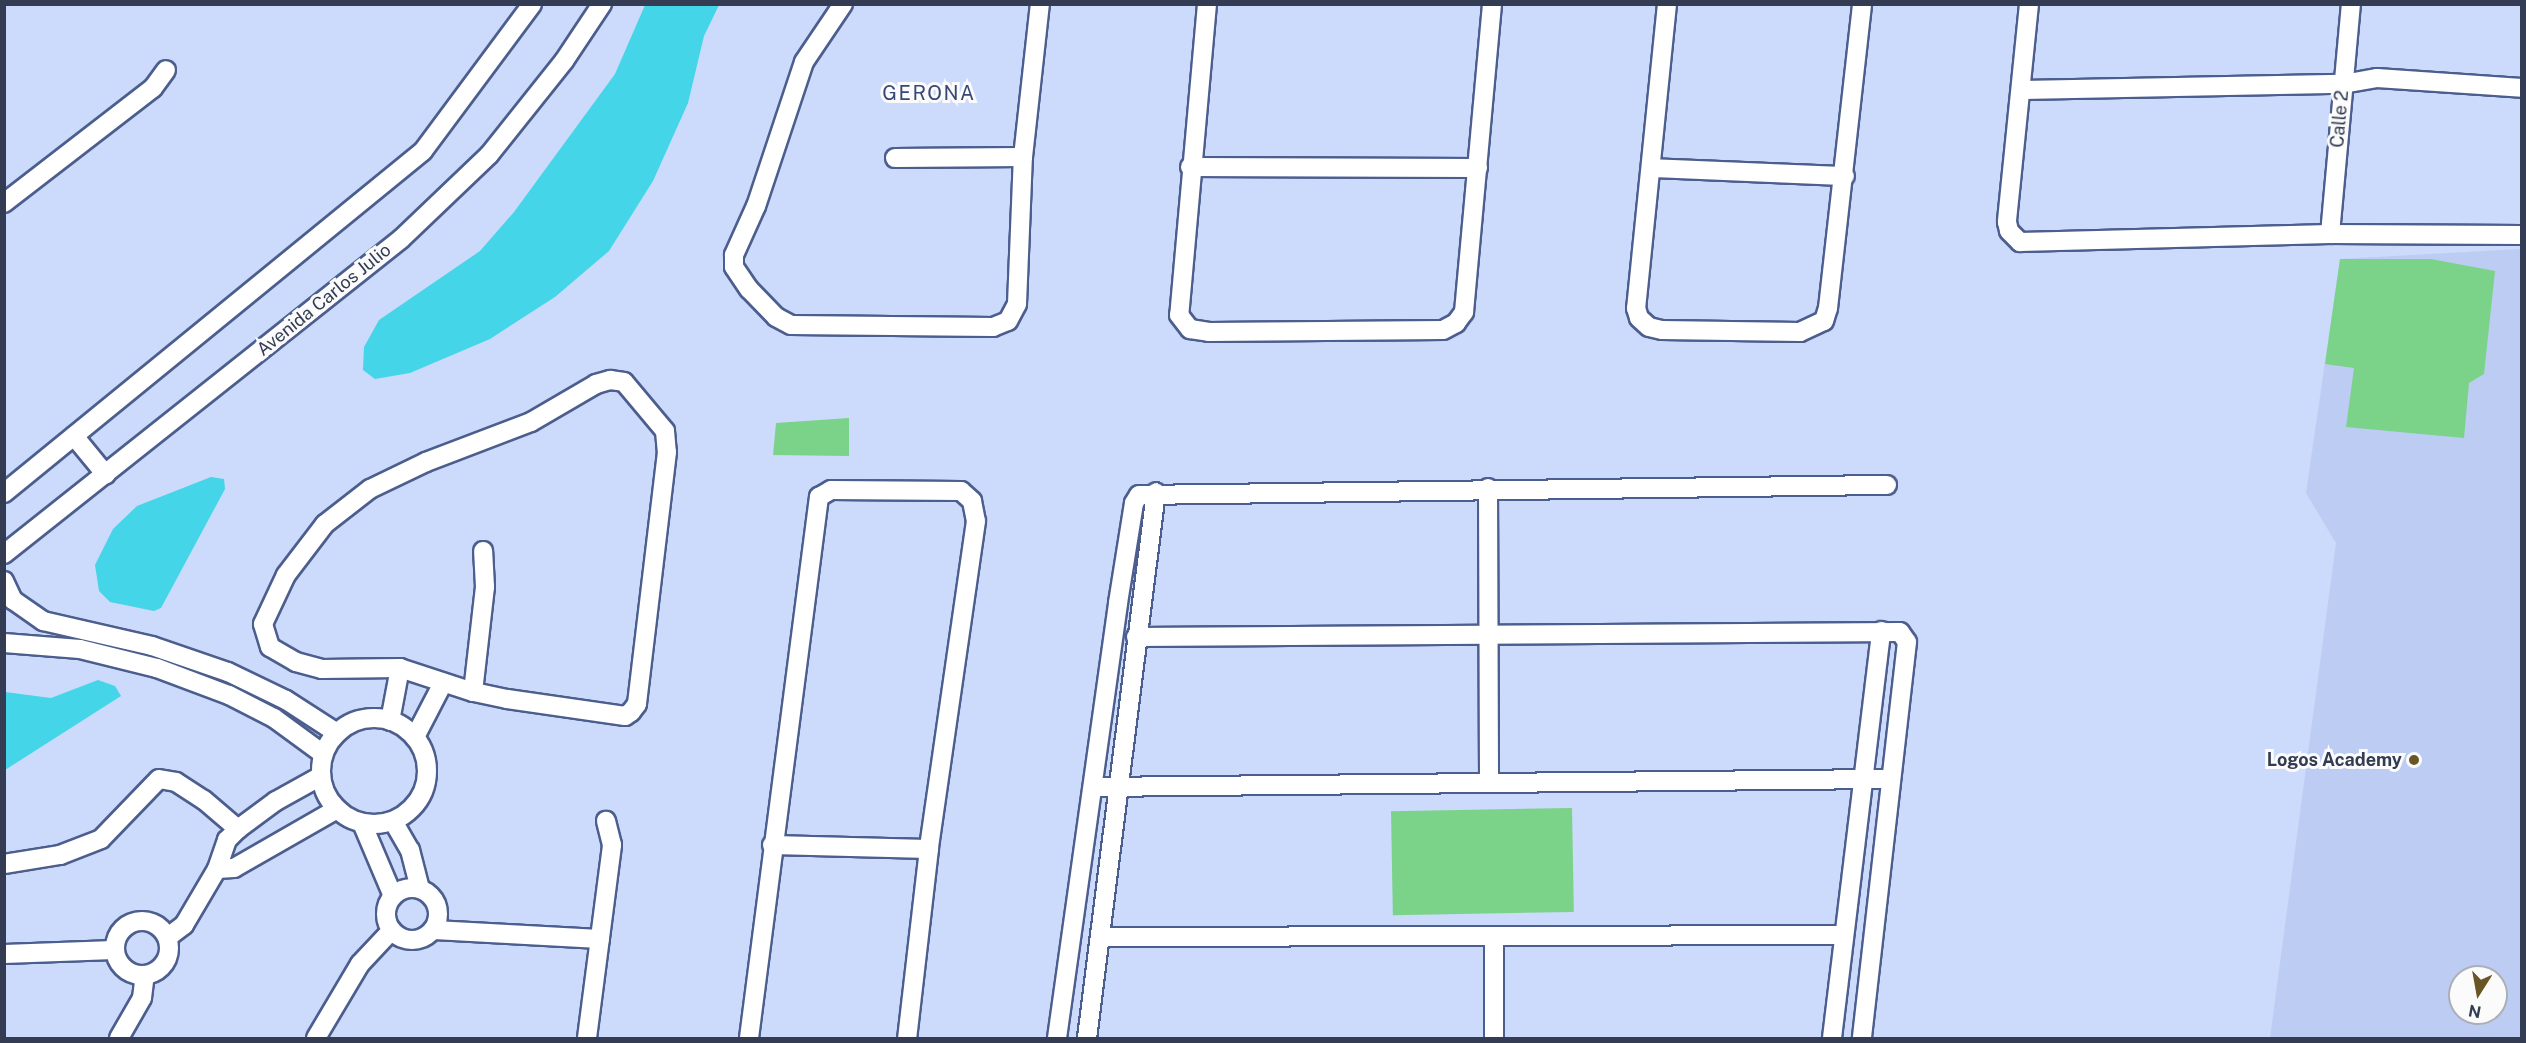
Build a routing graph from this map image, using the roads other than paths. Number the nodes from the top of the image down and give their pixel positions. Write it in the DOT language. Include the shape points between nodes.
graph roads {
  1 [pos="532,4"];
  2 [pos="602,4"];
  3 [pos="843,4"];
  4 [pos="1040,4"];
  5 [pos="1207,4"];
  6 [pos="1492,4"];
  7 [pos="1667,4"];
  8 [pos="1862,4"];
  9 [pos="2029,4"];
  10 [pos="2352,4"];
  11 [pos="166,70"];
  12 [pos="2343,84"];
  13 [pos="2522,88"];
  14 [pos="2022,90"];
  15 [pos="1023,157"];
  16 [pos="895,158"];
  17 [pos="1190,167"];
  18 [pos="1478,168"];
  19 [pos="1651,168"];
  20 [pos="1845,176"];
  21 [pos="4,203"];
  22 [pos="2331,234"];
  23 [pos="2522,235"];
  24 [pos="74,436"];
  25 [pos="106,475"];
  26 [pos="1887,485"];
  27 [pos="1488,488"];
  28 [pos="1156,492"];
  29 [pos="4,493"];
  30 [pos="483,551"];
  31 [pos="5,559"];
  32 [pos="4,581"];
  33 [pos="1881,631"];
  34 [pos="1136,637"];
  35 [pos="1488,637"];
  36 [pos="4,643"];
  37 [pos="400,668"];
  38 [pos="443,683"];
  39 [pos="472,693"];
  40 [pos="390,721"];
  41 [pos="337,733"];
  42 [pos="415,737"];
  43 [pos="323,754"];
  44 [pos="321,776"];
  45 [pos="1864,778"];
  46 [pos="1891,779"];
  47 [pos="1489,783"];
  48 [pos="1094,788"];
  49 [pos="1119,788"];
  50 [pos="337,809"];
  51 [pos="393,821"];
  52 [pos="606,821"];
  53 [pos="363,823"];
  54 [pos="238,829"];
  55 [pos="772,845"];
  56 [pos="929,849"];
  57 [pos="4,864"];
  58 [pos="217,869"];
  59 [pos="420,889"];
  60 [pos="393,896"];
  61 [pos="434,930"];
  62 [pos="391,931"];
  63 [pos="1844,935"];
  64 [pos="1494,936"];
  65 [pos="168,937"];
  66 [pos="1102,937"];
  67 [pos="600,939"];
  68 [pos="114,950"];
  69 [pos="4,954"];
  70 [pos="145,975"];
  71 [pos="119,1038"];
  72 [pos="316,1038"];
  73 [pos="587,1038"];
  74 [pos="749,1038"];
  75 [pos="907,1038"];
  76 [pos="1057,1038"];
  77 [pos="1087,1038"];
  78 [pos="1494,1038"];
  79 [pos="1832,1038"];
  80 [pos="1862,1038"];
  1 -- 24 [label="street" via="423,151"];
  2 -- 25 [label="street, Avenida Carlos Julio" via="564,61 489,154 401,239"];
  3 -- 15 [label="street" via="804,62 756,206 734,255 734,267 776,317 791,325 817,327 993,327 1008,321 1017,304"];
  4 -- 15 [label="street"];
  5 -- 17 [label="street"];
  6 -- 18 [label="street"];
  7 -- 19 [label="street"];
  8 -- 20 [label="street"];
  9 -- 14 [label="street"];
  10 -- 12 [label="street, Calle 2"];
  11 -- 21 [label="street" via="153,88"];
  12 -- 13 [label="street" via="2377,78"];
  12 -- 14 [label="street"];
  12 -- 22 [label="street, Calle 2"];
  14 -- 22 [label="street" via="2007,222 2009,231 2020,242"];
  15 -- 16 [label="street"];
  17 -- 18 [label="street"];
  17 -- 18 [label="street" via="1179,315 1190,329 1209,332 1443,330 1456,323 1464,312"];
  19 -- 20 [label="street"];
  19 -- 20 [label="street" via="1636,308 1649,327 1662,330 1800,332 1824,321"];
  22 -- 23 [label="street"];
  24 -- 25 [label="street"];
  24 -- 29 [label="street"];
  25 -- 31 [label="street, Avenida Carlos Julio"];
  26 -- 27 [label="street"];
  27 -- 28 [label="street"];
  27 -- 35 [label="street"];
  28 -- 34 [label="street"];
  28 -- 48 [label="street" via="1139,495 1134,503"];
  30 -- 39 [label="street" via="485,587"];
  32 -- 41 [label="street" via="13,600 43,621 152,646 228,672 286,700"];
  33 -- 35 [label="street"];
  33 -- 45 [label="street"];
  33 -- 46 [label="street" via="1900,632 1907,642"];
  34 -- 35 [label="street"];
  34 -- 49 [label="street"];
  35 -- 47 [label="street"];
  36 -- 43 [label="street" via="80,649 158,668 229,695 274,718"];
  37 -- 38 [label="street"];
  37 -- 39 [label="street" via="322,669 296,662 270,647 266,640 262,624 286,575 325,524 370,489 426,462 531,422 596,384 624,382 665,431 667,452 637,705 625,716"];
  37 -- 40 [label="street"];
  38 -- 39 [label="street"];
  38 -- 42 [label="street"];
  40 -- 41 [label="street" via="362,720"];
  40 -- 42 [label="street"];
  41 -- 43 [label="street"];
  42 -- 51 [label="street" via="428,768 426,784 419,800"];
  43 -- 44 [label="street"];
  44 -- 50 [label="street"];
  44 -- 54 [label="street" via="276,801"];
  45 -- 46 [label="street"];
  45 -- 47 [label="street"];
  45 -- 63 [label="street"];
  46 -- 80 [label="street"];
  47 -- 49 [label="street"];
  48 -- 49 [label="street"];
  48 -- 76 [label="street"];
  49 -- 66 [label="street"];
  50 -- 53 [label="street"];
  50 -- 58 [label="street" via="234,868"];
  51 -- 53 [label="street"];
  51 -- 59 [label="street" via="410,850"];
  52 -- 67 [label="street" via="612,845"];
  53 -- 60 [label="street"];
  54 -- 57 [label="street" via="176,782 159,779 101,839 60,855"];
  54 -- 58 [label="street" via="223,848"];
  55 -- 56 [label="street"];
  55 -- 56 [label="street" via="819,497 831,490 961,492 972,501 976,520"];
  55 -- 74 [label="street"];
  56 -- 75 [label="street"];
  58 -- 65 [label="street" via="184,926"];
  59 -- 60 [label="street" via="410,888"];
  59 -- 61 [label="street" via="437,906"];
  60 -- 62 [label="street" via="386,913"];
  61 -- 62 [label="street" via="413,941"];
  61 -- 67 [label="street"];
  62 -- 72 [label="street" via="360,964"];
  63 -- 64 [label="street"];
  63 -- 79 [label="street"];
  64 -- 66 [label="street"];
  64 -- 78 [label="street"];
  65 -- 68 [label="street" via="154,923 135,921 119,932"];
  65 -- 70 [label="street" via="166,962"];
  66 -- 77 [label="street"];
  67 -- 73 [label="street"];
  68 -- 69 [label="street"];
  68 -- 70 [label="street" via="121,966"];
  70 -- 71 [label="street" via="142,998"];
}
